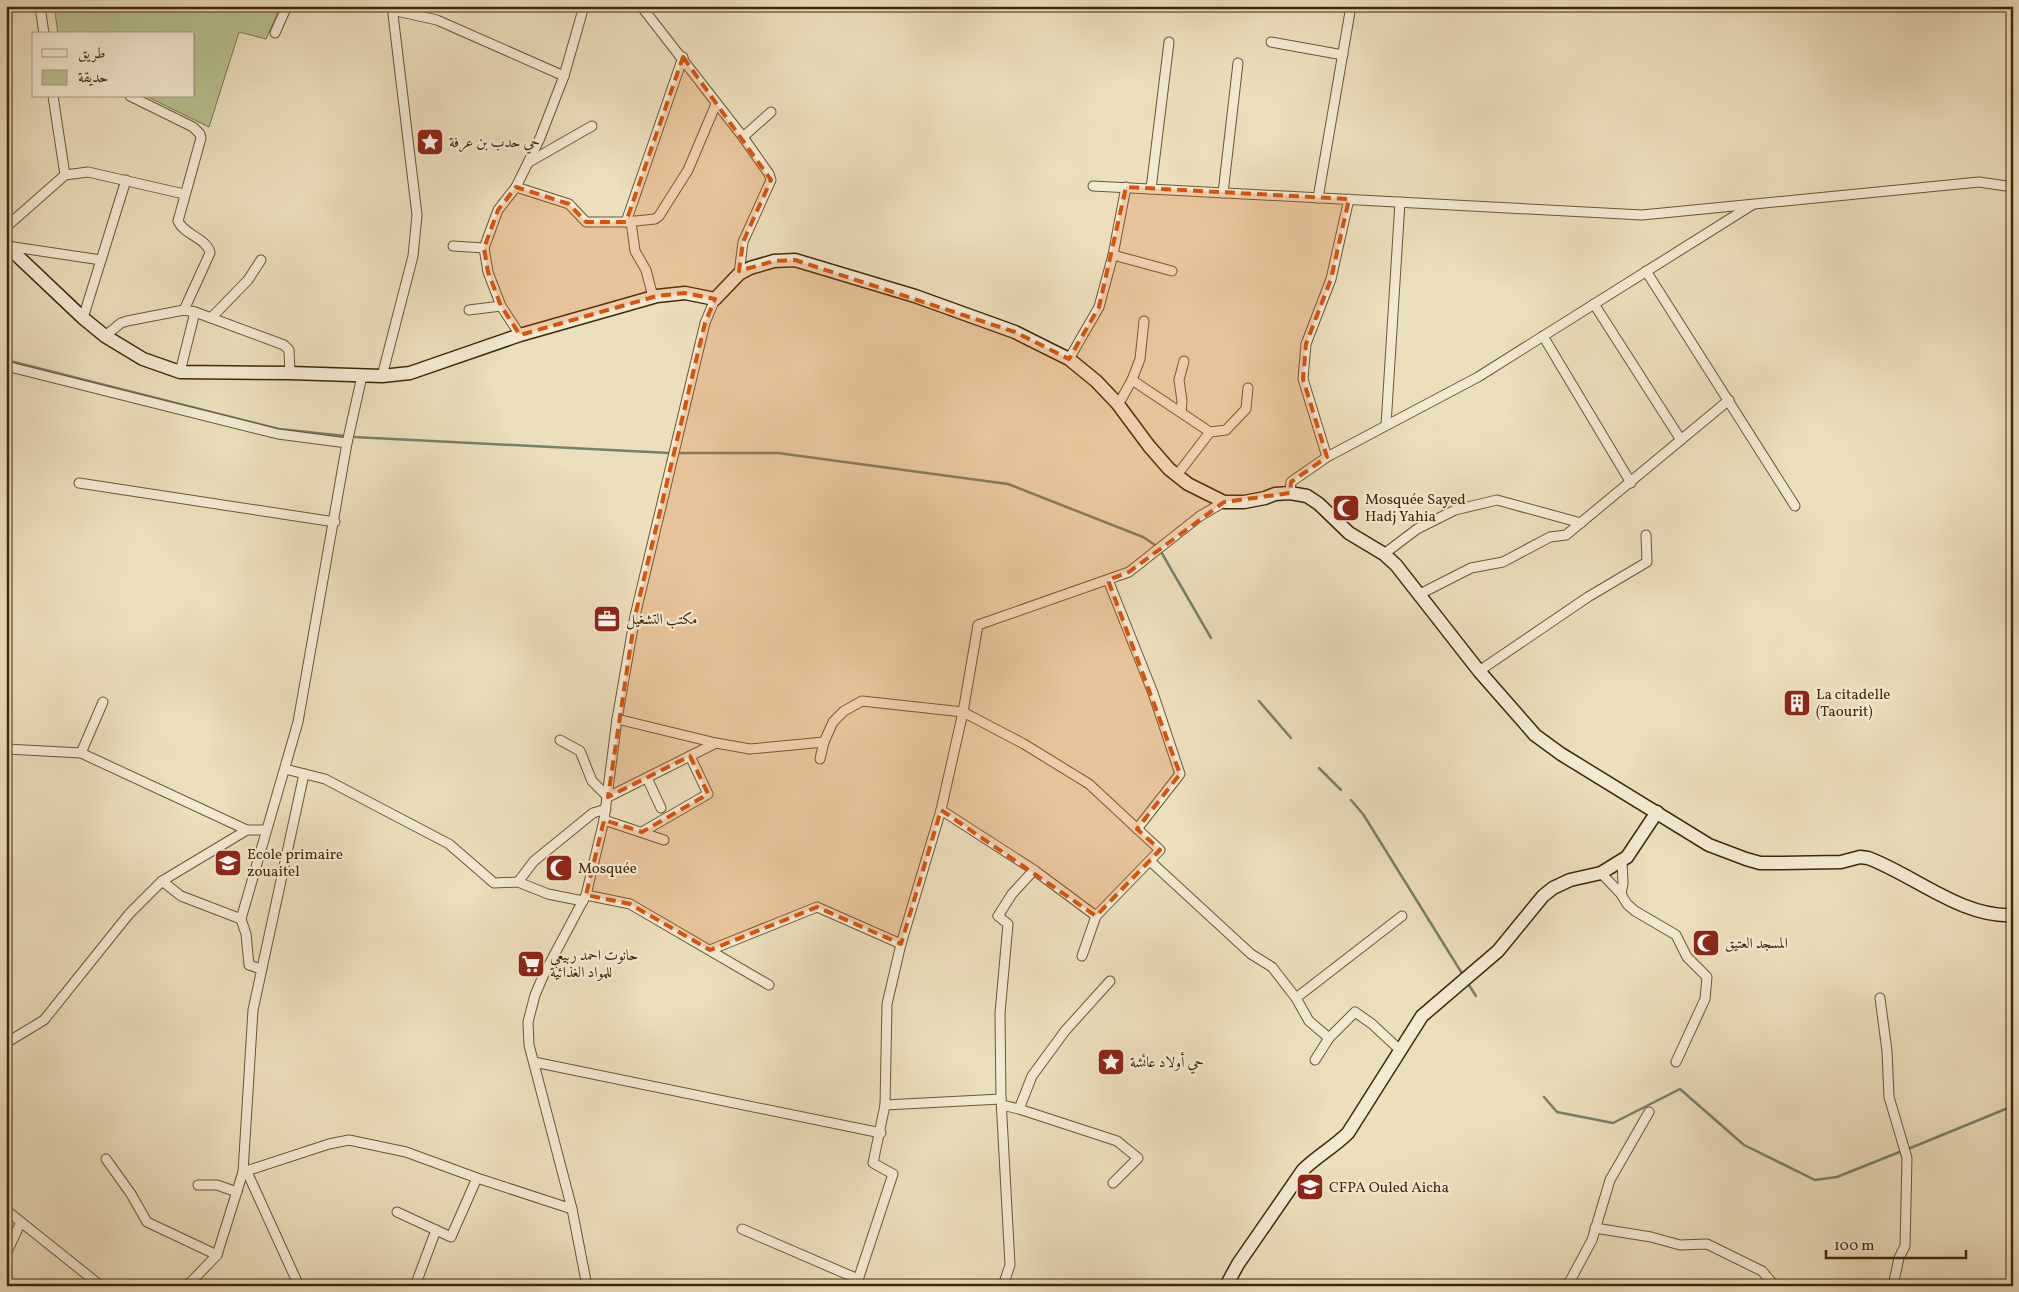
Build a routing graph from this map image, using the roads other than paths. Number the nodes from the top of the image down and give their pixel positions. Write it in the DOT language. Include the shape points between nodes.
graph roads {
  1 [pos="40,6"];
  2 [pos="287,6"];
  3 [pos="584,6"];
  4 [pos="641,6"];
  5 [pos="1351,6"];
  6 [pos="392,8"];
  7 [pos="44,32"];
  8 [pos="275,33"];
  9 [pos="1169,42"];
  10 [pos="1271,42"];
  11 [pos="1343,55"];
  12 [pos="682,57"];
  13 [pos="1238,63"];
  14 [pos="564,76"];
  15 [pos="53,98"];
  16 [pos="134,98"];
  17 [pos="716,104"];
  18 [pos="771,112"];
  19 [pos="592,126"];
  20 [pos="743,137"];
  21 [pos="529,162"];
  22 [pos="65,175"];
  23 [pos="126,180"];
  24 [pos="1093,186"];
  25 [pos="516,187"];
  26 [pos="1126,187"];
  27 [pos="2013,187"];
  28 [pos="1151,189"];
  29 [pos="1223,193"];
  30 [pos="184,194"];
  31 [pos="1318,198"];
  32 [pos="1349,199"];
  33 [pos="1400,202"];
  34 [pos="1754,204"];
  35 [pos="628,222"];
  36 [pos="6,226"];
  37 [pos="7,245"];
  38 [pos="453,246"];
  39 [pos="484,248"];
  40 [pos="1113,255"];
  41 [pos="101,260"];
  42 [pos="261,260"];
  43 [pos="1172,271"];
  44 [pos="1646,271"];
  45 [pos="739,274"];
  46 [pos="653,297"];
  47 [pos="715,299"];
  48 [pos="1594,304"];
  49 [pos="501,306"];
  50 [pos="184,310"];
  51 [pos="469,310"];
  52 [pos="195,312"];
  53 [pos="83,318"];
  54 [pos="211,318"];
  55 [pos="1144,321"];
  56 [pos="520,335"];
  57 [pos="105,336"];
  58 [pos="1543,336"];
  59 [pos="1069,358"];
  60 [pos="1184,361"];
  61 [pos="6,366"];
  62 [pos="180,372"];
  63 [pos="290,373"];
  64 [pos="362,376"];
  65 [pos="382,376"];
  66 [pos="1132,380"];
  67 [pos="1248,388"];
  68 [pos="1729,400"];
  69 [pos="1118,405"];
  70 [pos="1181,412"];
  71 [pos="1386,425"];
  72 [pos="1210,432"];
  73 [pos="1681,440"];
  74 [pos="348,443"];
  75 [pos="1327,457"];
  76 [pos="1177,475"];
  77 [pos="79,482"];
  78 [pos="1630,483"];
  79 [pos="1290,493"];
  80 [pos="1224,502"];
  81 [pos="1795,506"];
  82 [pos="334,522"];
  83 [pos="1581,523"];
  84 [pos="1646,535"];
  85 [pos="1384,554"];
  86 [pos="1108,580"];
  87 [pos="1418,595"];
  88 [pos="1479,671"];
  89 [pos="103,702"];
  90 [pos="963,712"];
  91 [pos="617,719"];
  92 [pos="560,740"];
  93 [pos="824,742"];
  94 [pos="716,743"];
  95 [pos="6,749"];
  96 [pos="82,754"];
  97 [pos="690,756"];
  98 [pos="820,759"];
  99 [pos="285,769"];
  100 [pos="304,774"];
  101 [pos="646,778"];
  102 [pos="608,796"];
  103 [pos="661,808"];
  104 [pos="606,810"];
  105 [pos="940,810"];
  106 [pos="1657,812"];
  107 [pos="604,820"];
  108 [pos="1137,829"];
  109 [pos="247,830"];
  110 [pos="265,830"];
  111 [pos="642,832"];
  112 [pos="664,840"];
  113 [pos="1150,861"];
  114 [pos="1622,861"];
  115 [pos="1034,870"];
  116 [pos="1601,873"];
  117 [pos="162,882"];
  118 [pos="518,882"];
  119 [pos="1621,894"];
  120 [pos="584,898"];
  121 [pos="2013,915"];
  122 [pos="1096,916"];
  123 [pos="1402,916"];
  124 [pos="241,919"];
  125 [pos="900,944"];
  126 [pos="710,950"];
  127 [pos="1082,956"];
  128 [pos="260,969"];
  129 [pos="1110,981"];
  130 [pos="769,985"];
  131 [pos="1296,998"];
  132 [pos="1880,998"];
  133 [pos="1329,1038"];
  134 [pos="6,1043"];
  135 [pos="1401,1051"];
  136 [pos="1315,1060"];
  137 [pos="534,1062"];
  138 [pos="1676,1062"];
  139 [pos="1001,1102"];
  140 [pos="885,1105"];
  141 [pos="1019,1109"];
  142 [pos="1649,1112"];
  143 [pos="881,1132"];
  144 [pos="106,1159"];
  145 [pos="245,1172"];
  146 [pos="477,1178"];
  147 [pos="1113,1183"];
  148 [pos="198,1184"];
  149 [pos="237,1192"];
  150 [pos="572,1209"];
  151 [pos="6,1210"];
  152 [pos="397,1212"];
  153 [pos="21,1222"];
  154 [pos="1595,1228"];
  155 [pos="742,1229"];
  156 [pos="436,1230"];
  157 [pos="6,1254"];
  158 [pos="217,1255"];
  159 [pos="1767,1281"];
  160 [pos="857,1282"];
  161 [pos="101,1286"];
  162 [pos="187,1286"];
  163 [pos="299,1286"];
  164 [pos="415,1286"];
  165 [pos="587,1286"];
  166 [pos="1003,1286"];
  167 [pos="1226,1286"];
  168 [pos="1564,1286"];
  169 [pos="1775,1286"];
  170 [pos="1893,1286"];
  1 -- 7 [label="street"];
  2 -- 8 [label="street"];
  3 -- 14 [label="street"];
  4 -- 12 [label="street"];
  5 -- 11 [label="street"];
  6 -- 14 [label="street" via="437,20"];
  6 -- 65 [label="street" via="417,215 413,256"];
  9 -- 28 [label="street"];
  10 -- 11 [label="street"];
  11 -- 31 [label="street"];
  12 -- 17 [label="street"];
  12 -- 35 [label="street"];
  13 -- 29 [label="street"];
  14 -- 21 [label="street"];
  15 -- 22 [label="street"];
  16 -- 30 [label="street" via="200,134"];
  17 -- 20 [label="street"];
  17 -- 35 [label="street" via="688,170 661,213 655,219"];
  18 -- 20 [label="street"];
  19 -- 21 [label="street"];
  20 -- 45 [label="street" via="771,180 742,242"];
  21 -- 25 [label="street"];
  22 -- 23 [label="street" via="88,172"];
  22 -- 36 [label="street"];
  23 -- 30 [label="street"];
  23 -- 41 [label="street"];
  24 -- 26 [label="street"];
  25 -- 35 [label="street" via="569,204 586,222"];
  25 -- 39 [label="street" via="498,210"];
  26 -- 28 [label="street"];
  26 -- 40 [label="street"];
  27 -- 34 [label="street" via="1979,182"];
  28 -- 29 [label="street"];
  29 -- 31 [label="street"];
  30 -- 50 [label="street" via="178,220 180,225 208,247 210,253"];
  31 -- 32 [label="street"];
  32 -- 33 [label="street"];
  32 -- 75 [label="street" via="1331,279 1305,353 1303,379"];
  33 -- 34 [label="street" via="1642,215"];
  33 -- 71 [label="street"];
  34 -- 44 [label="street"];
  35 -- 46 [label="street" via="635,251 646,270"];
  37 -- 41 [label="street"];
  37 -- 53 [label="street"];
  38 -- 39 [label="street"];
  39 -- 49 [label="street" via="488,272"];
  40 -- 43 [label="street"];
  40 -- 59 [label="street" via="1099,307"];
  41 -- 53 [label="street"];
  42 -- 54 [label="street" via="248,280"];
  44 -- 48 [label="street"];
  44 -- 68 [label="street"];
  45 -- 47 [label="street"];
  45 -- 59 [label="street" via="774,261 795,260 914,296 1006,329"];
  46 -- 47 [label="street" via="685,293"];
  46 -- 56 [label="street"];
  47 -- 91 [label="street" via="705,323 635,616"];
  48 -- 58 [label="street"];
  48 -- 73 [label="street"];
  49 -- 51 [label="street"];
  49 -- 56 [label="street"];
  50 -- 52 [label="street"];
  50 -- 57 [label="street" via="121,323"];
  52 -- 54 [label="street"];
  52 -- 62 [label="street"];
  53 -- 57 [label="street"];
  54 -- 63 [label="street" via="287,347"];
  55 -- 66 [label="street" via="1140,359"];
  56 -- 65 [label="street" via="410,373"];
  57 -- 62 [label="street" via="143,358"];
  58 -- 71 [label="street" via="1478,376"];
  58 -- 78 [label="street"];
  59 -- 69 [label="street"];
  60 -- 70 [label="street" via="1179,380"];
  61 -- 74 [label="street" via="278,434"];
  62 -- 63 [label="street"];
  63 -- 64 [label="street"];
  64 -- 65 [label="street"];
  64 -- 74 [label="street"];
  66 -- 69 [label="street"];
  66 -- 70 [label="street"];
  67 -- 72 [label="street" via="1246,409 1226,430"];
  68 -- 73 [label="street"];
  68 -- 81 [label="street"];
  69 -- 76 [label="street" via="1149,446"];
  70 -- 72 [label="street"];
  71 -- 75 [label="street"];
  72 -- 76 [label="street"];
  73 -- 78 [label="street"];
  74 -- 82 [label="street"];
  75 -- 79 [label="street" via="1291,482"];
  76 -- 80 [label="street"];
  77 -- 82 [label="street"];
  78 -- 83 [label="street"];
  79 -- 80 [label="street" via="1244,502"];
  79 -- 85 [label="street" via="1308,496 1349,533"];
  80 -- 86 [label="street" via="1187,526 1129,572"];
  82 -- 99 [label="street" via="298,722"];
  83 -- 85 [label="street" via="1497,500 1455,510 1417,529"];
  83 -- 87 [label="street" via="1566,535 1550,537 1503,562 1471,568"];
  84 -- 88 [label="street" via="1647,562 1588,596"];
  85 -- 87 [label="street"];
  86 -- 90 [label="street" via="978,625"];
  86 -- 108 [label="street" via="1153,693 1180,774"];
  87 -- 88 [label="street"];
  88 -- 106 [label="street" via="1535,735"];
  89 -- 96 [label="street"];
  90 -- 93 [label="street" via="862,701 844,711"];
  90 -- 105 [label="street"];
  90 -- 108 [label="street" via="1089,784"];
  91 -- 94 [label="street"];
  91 -- 102 [label="street"];
  92 -- 102 [label="street" via="580,751 592,781"];
  93 -- 94 [label="street" via="750,749"];
  93 -- 98 [label="street"];
  94 -- 97 [label="street"];
  95 -- 96 [label="street"];
  96 -- 109 [label="street"];
  97 -- 101 [label="street"];
  97 -- 111 [label="street" via="708,794"];
  99 -- 100 [label="street"];
  99 -- 110 [label="street"];
  100 -- 118 [label="street" via="325,779 449,844 494,883"];
  100 -- 128 [label="street"];
  101 -- 102 [label="street"];
  101 -- 103 [label="street"];
  102 -- 104 [label="street"];
  104 -- 107 [label="street"];
  104 -- 118 [label="street" via="592,813 534,862"];
  105 -- 115 [label="street"];
  105 -- 125 [label="street"];
  106 -- 114 [label="street"];
  106 -- 121 [label="street" via="1709,845 1746,859 1782,863 1868,858 1969,907 1991,914"];
  107 -- 111 [label="street"];
  107 -- 120 [label="street"];
  108 -- 113 [label="street" via="1160,850"];
  109 -- 110 [label="street"];
  109 -- 117 [label="street"];
  110 -- 124 [label="street"];
  111 -- 112 [label="street"];
  113 -- 122 [label="street"];
  113 -- 131 [label="street" via="1251,954 1272,967"];
  114 -- 116 [label="street"];
  114 -- 119 [label="street"];
  115 -- 122 [label="street"];
  115 -- 139 [label="street" via="1012,894 998,916 1008,924 1000,1013"];
  116 -- 119 [label="street"];
  116 -- 135 [label="street" via="1570,880 1543,896 1498,951 1422,1016"];
  117 -- 124 [label="street" via="181,896"];
  117 -- 134 [label="street" via="129,914 44,1020"];
  118 -- 120 [label="street" via="548,894"];
  119 -- 138 [label="street" via="1635,911 1676,935 1687,957 1708,977 1705,999"];
  120 -- 126 [label="street" via="630,904"];
  120 -- 137 [label="street" via="544,974 531,1009 529,1045"];
  122 -- 127 [label="street"];
  123 -- 131 [label="street"];
  124 -- 128 [label="street" via="249,965"];
  125 -- 126 [label="street" via="817,907"];
  125 -- 140 [label="street" via="887,1004"];
  126 -- 130 [label="street"];
  128 -- 145 [label="street" via="253,1010"];
  129 -- 141 [label="street" via="1065,1031 1032,1076"];
  131 -- 133 [label="street" via="1309,1021"];
  132 -- 170 [label="street" via="1889,1097 1907,1158 1905,1246"];
  133 -- 135 [label="street" via="1355,1012"];
  133 -- 136 [label="street"];
  135 -- 167 [label="street" via="1348,1133 1303,1170"];
  137 -- 143 [label="street"];
  137 -- 150 [label="street"];
  139 -- 140 [label="street"];
  139 -- 141 [label="street"];
  139 -- 166 [label="street" via="1010,1265"];
  140 -- 143 [label="street"];
  141 -- 147 [label="street" via="1117,1141 1138,1158"];
  142 -- 154 [label="street" via="1610,1180"];
  143 -- 160 [label="street" via="873,1163 894,1174"];
  144 -- 158 [label="street" via="147,1222"];
  145 -- 146 [label="street" via="349,1140 406,1152"];
  145 -- 149 [label="street"];
  145 -- 163 [label="street"];
  146 -- 150 [label="street"];
  146 -- 156 [label="street" via="451,1237"];
  148 -- 149 [label="street" via="217,1185"];
  149 -- 158 [label="street"];
  150 -- 165 [label="street"];
  151 -- 153 [label="street"];
  152 -- 156 [label="street"];
  153 -- 157 [label="street"];
  153 -- 161 [label="street"];
  154 -- 159 [label="street" via="1680,1245 1707,1244 1762,1271"];
  154 -- 168 [label="street" via="1592,1240"];
  155 -- 160 [label="street"];
  156 -- 164 [label="street"];
  158 -- 162 [label="street"];
  159 -- 169 [label="street"];
}
